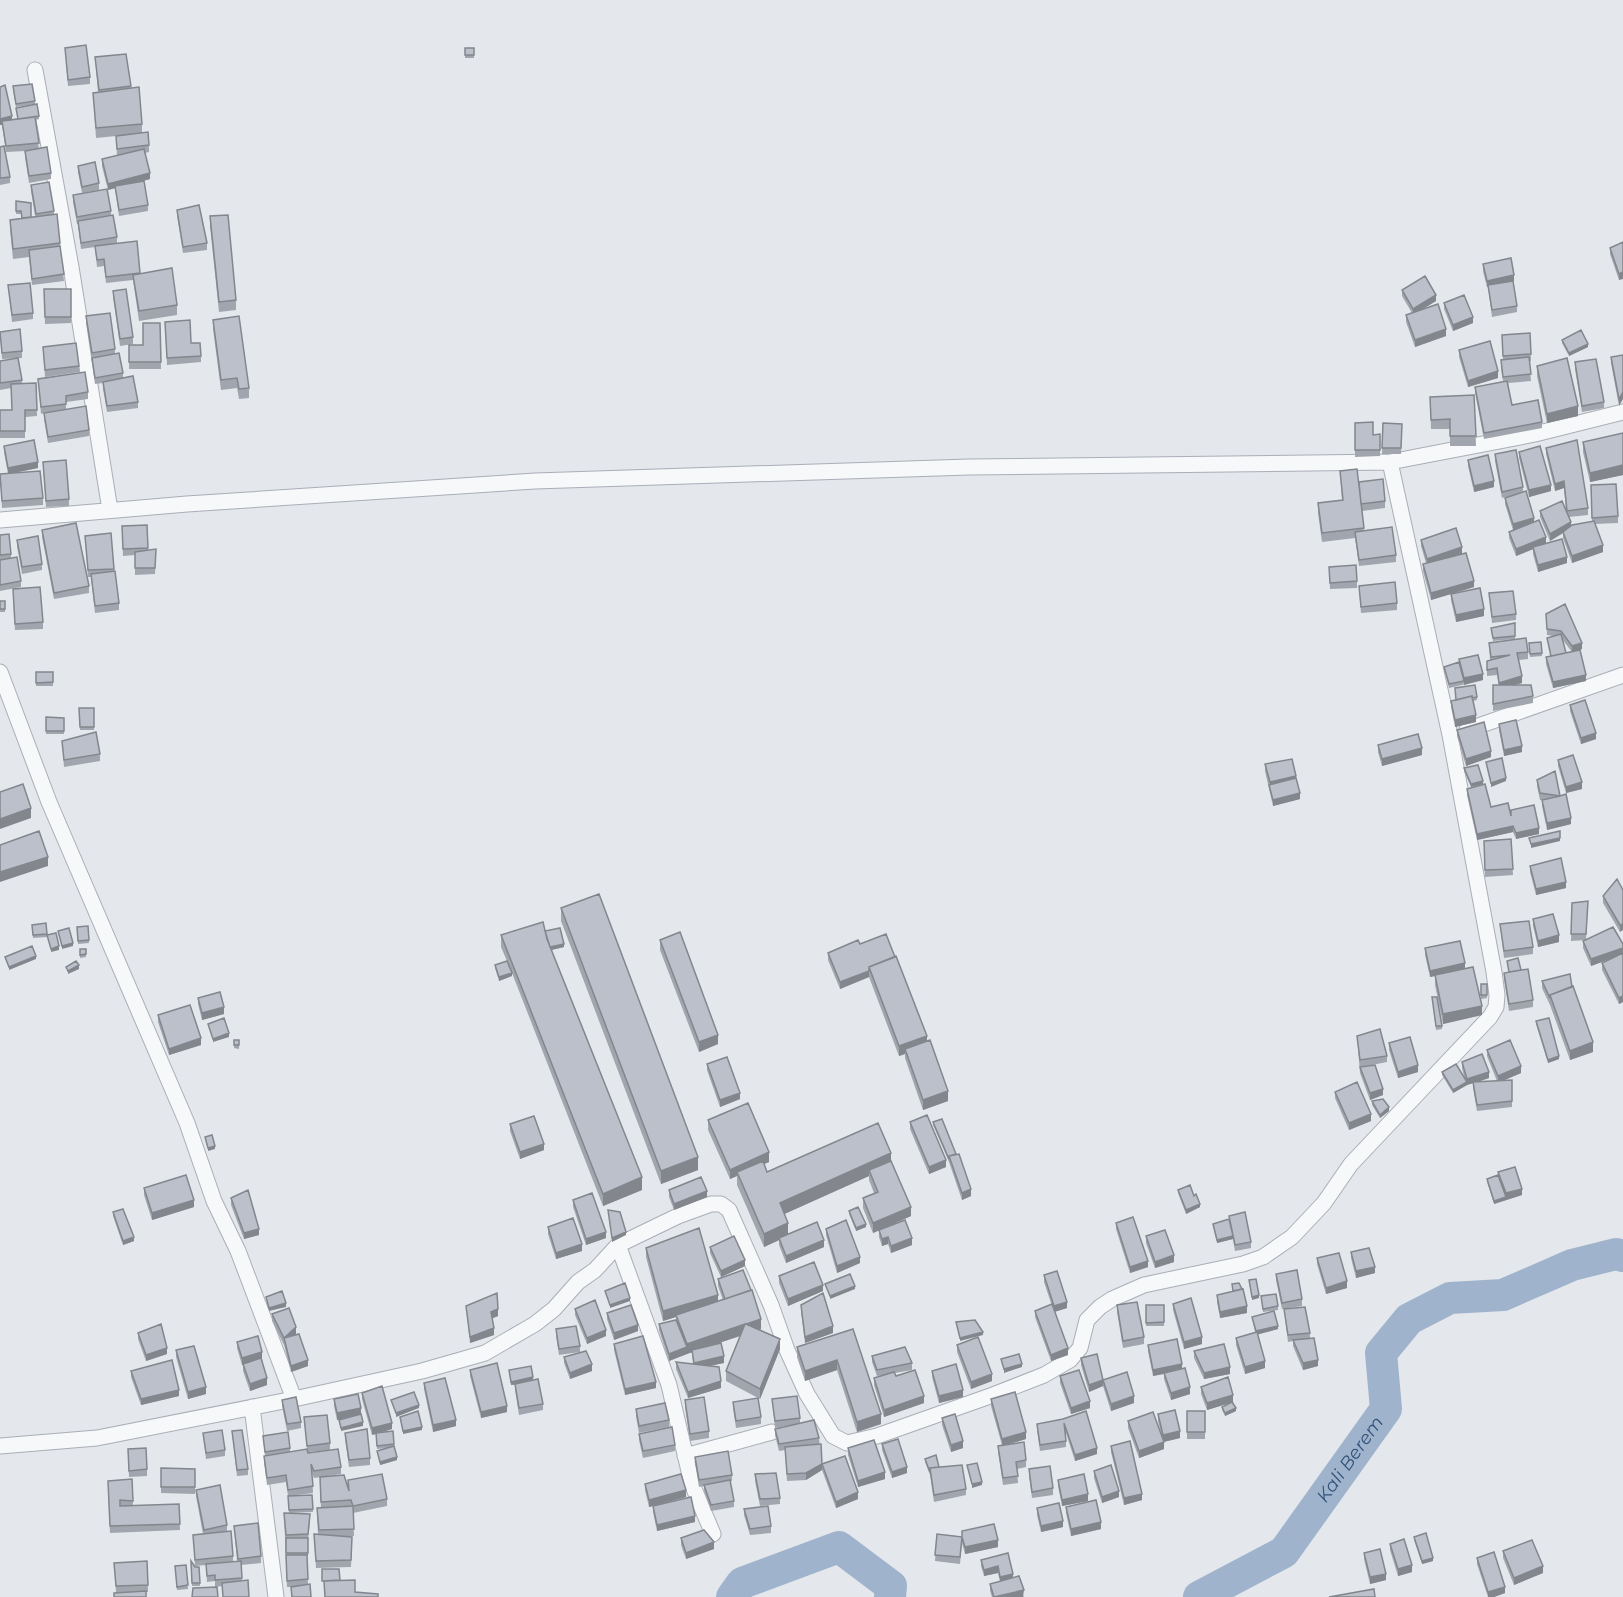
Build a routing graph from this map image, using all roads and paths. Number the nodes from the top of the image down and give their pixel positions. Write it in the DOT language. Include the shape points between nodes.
graph roads {
  1 [pos="35,70"];
  2 [pos="1623,412"];
  3 [pos="1390,462"];
  4 [pos="110,510"];
  5 [pos="0,520"];
  6 [pos="0,672"];
  7 [pos="1623,675"];
  8 [pos="1450,735"];
  9 [pos="618,1245"];
  10 [pos="294,1399"];
  11 [pos="252,1407"];
  12 [pos="772,1432"];
  13 [pos="0,1446"];
  14 [pos="685,1456"];
  15 [pos="713,1534"];
  16 [pos="276,1597"];
  1 -- 4 [label="street"];
  2 -- 3 [label="street" via="1535,434"];
  3 -- 4 [label="street" via="969,467 535,481"];
  3 -- 8 [label="street"];
  4 -- 5 [label="street"];
  6 -- 10 [label="street" via="50,802 187,1123 214,1201 238,1251"];
  7 -- 8 [label="street"];
  8 -- 9 [label="street" via="1494,972 1496,1006 1479,1031 1351,1164 1305,1226 1280,1247 1243,1264 1165,1279 1128,1291 1100,1307 1087,1320 1080,1348 1070,1360 1044,1375 877,1436 847,1443 833,1436 807,1394 729,1210 721,1204 711,1204"];
  9 -- 10 [label="street" via="554,1309 485,1353"];
  9 -- 14 [label="street" via="669,1384"];
  10 -- 11 [label="street"];
  11 -- 13 [label="street" via="97,1438"];
  11 -- 16 [label="street"];
  12 -- 14 [label="street"];
  14 -- 15 [label="street"];
}
